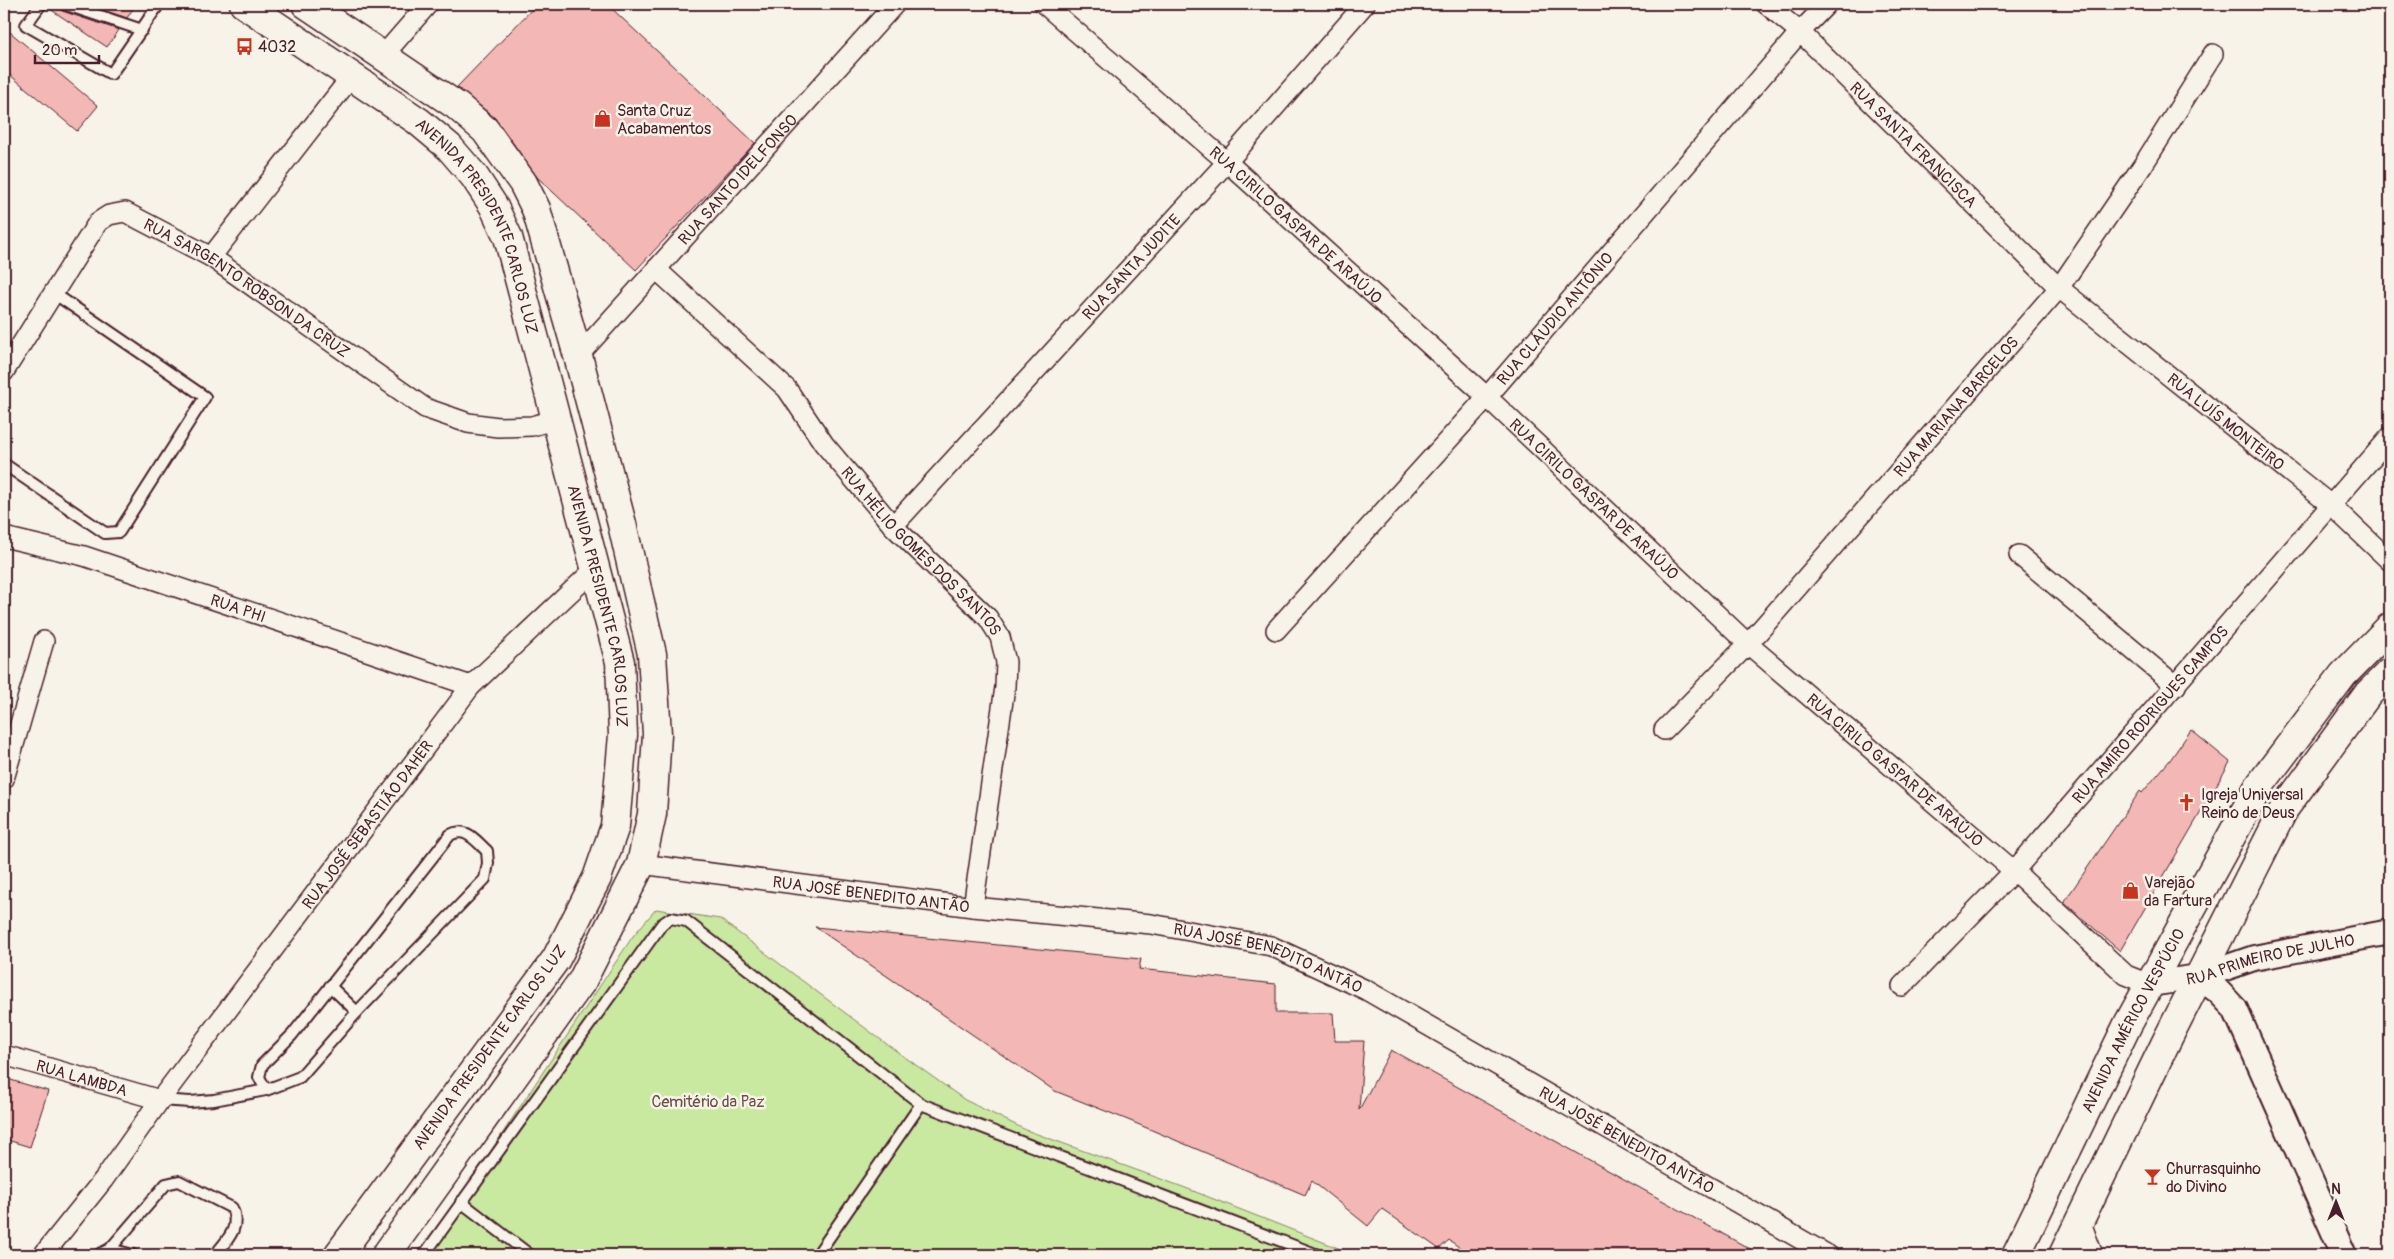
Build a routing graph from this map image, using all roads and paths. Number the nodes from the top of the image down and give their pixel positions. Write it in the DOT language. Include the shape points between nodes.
graph roads {
  1 [pos="41,4"];
  2 [pos="64,4"];
  3 [pos="159,4"];
  4 [pos="244,4"];
  5 [pos="306,4"];
  6 [pos="428,4"];
  7 [pos="895,4"];
  8 [pos="1044,4"];
  9 [pos="1365,4"];
  10 [pos="1766,4"];
  11 [pos="1827,4"];
  12 [pos="142,30"];
  13 [pos="1800,32"];
  14 [pos="2213,54"];
  15 [pos="382,57"];
  16 [pos="351,77"];
  17 [pos="1227,162"];
  18 [pos="211,257"];
  19 [pos="656,269"];
  20 [pos="2059,288"];
  21 [pos="55,294"];
  22 [pos="578,356"];
  23 [pos="4,372"];
  24 [pos="1487,397"];
  25 [pos="558,419"];
  26 [pos="2390,437"];
  27 [pos="4,464"];
  28 [pos="2332,506"];
  29 [pos="893,526"];
  30 [pos="4,537"];
  31 [pos="2019,555"];
  32 [pos="2390,561"];
  33 [pos="596,568"];
  34 [pos="2390,627"];
  35 [pos="1276,630"];
  36 [pos="44,641"];
  37 [pos="1748,644"];
  38 [pos="2390,672"];
  39 [pos="471,686"];
  40 [pos="2176,686"];
  41 [pos="1664,730"];
  42 [pos="4,779"];
  43 [pos="641,864"];
  44 [pos="2014,871"];
  45 [pos="973,907"];
  46 [pos="2390,932"];
  47 [pos="2199,977"];
  48 [pos="2149,984"];
  49 [pos="330,986"];
  50 [pos="1902,986"];
  51 [pos="356,1012"];
  52 [pos="4,1055"];
  53 [pos="266,1090"];
  54 [pos="160,1100"];
  55 [pos="921,1104"];
  56 [pos="460,1202"];
  57 [pos="2079,1217"];
  58 [pos="110,1249"];
  59 [pos="43,1255"];
  60 [pos="98,1255"];
  61 [pos="133,1255"];
  62 [pos="215,1255"];
  63 [pos="338,1255"];
  64 [pos="386,1255"];
  65 [pos="424,1255"];
  66 [pos="530,1255"];
  67 [pos="817,1255"];
  68 [pos="1318,1255"];
  69 [pos="1828,1255"];
  70 [pos="2016,1255"];
  71 [pos="2063,1255"];
  72 [pos="2093,1255"];
  73 [pos="2344,1255"];
  1 -- 12 [label="lane" via="26,25 111,74"];
  2 -- 12 [label="lane"];
  3 -- 12 [label="lane"];
  4 -- 16 [label="main road, AVENIDA PRESIDENTE CARLOS LUZ"];
  5 -- 15 [label="main road, AVENIDA PRESIDENTE CARLOS LUZ"];
  6 -- 15 [label="street"];
  7 -- 19 [label="street, RUA SANTO IDELFONSO"];
  8 -- 17 [label="street, RUA CIRILO GASPAR DE ARAÚJO"];
  9 -- 17 [label="street, RUA SANTA JUDITE"];
  10 -- 13 [label="street, RUA SANTA FRANCISCA"];
  11 -- 13 [label="street, RUA CLÁUDIO ANTÔNIO"];
  13 -- 20 [label="street, RUA SANTA FRANCISCA"];
  13 -- 24 [label="street, RUA CLÁUDIO ANTÔNIO"];
  14 -- 20 [label="street, RUA MARIANA BARCELOS" via="2143,165"];
  15 -- 22 [label="main road, AVENIDA PRESIDENTE CARLOS LUZ" via="457,106 485,130 523,183 536,209"];
  16 -- 18 [label="street"];
  16 -- 25 [label="main road, AVENIDA PRESIDENTE CARLOS LUZ" via="418,121 449,147 474,176 493,206 508,237"];
  17 -- 24 [label="street, RUA CIRILO GASPAR DE ARAÚJO"];
  17 -- 29 [label="street, RUA SANTA JUDITE"];
  18 -- 21 [label="street, RUA SARGENTO ROBSON DA CRUZ" via="125,212 109,215 98,222"];
  18 -- 25 [label="street, RUA SARGENTO ROBSON DA CRUZ" via="425,408 468,423 498,427 532,426"];
  19 -- 22 [label="street, RUA SANTO IDELFONSO"];
  19 -- 29 [label="street, RUA HÉLIO GOMES DOS SANTOS" via="787,389 824,444"];
  20 -- 28 [label="street, RUA LUÍS MONTEIRO"];
  20 -- 37 [label="street, RUA MARIANA BARCELOS"];
  21 -- 23 [label="street, RUA SARGENTO ROBSON DA CRUZ"];
  21 -- 27 [label="lane" via="205,397 119,532 105,533"];
  22 -- 43 [label="main road, AVENIDA PRESIDENTE CARLOS LUZ" via="652,654 657,734 652,814"];
  24 -- 35 [label="street, RUA CLÁUDIO ANTÔNIO"];
  24 -- 37 [label="street, RUA CIRILO GASPAR DE ARAÚJO"];
  25 -- 33 [label="main road, AVENIDA PRESIDENTE CARLOS LUZ"];
  26 -- 28 [label="street, RUA AMIRO RODRIGUES CAMPOS"];
  28 -- 32 [label="street, RUA LUÍS MONTEIRO"];
  28 -- 40 [label="street, RUA AMIRO RODRIGUES CAMPOS"];
  29 -- 45 [label="street, RUA HÉLIO GOMES DOS SANTOS" via="988,618 1000,637 1006,662"];
  30 -- 39 [label="street, RUA PHI" via="84,556"];
  31 -- 40 [label="street"];
  33 -- 39 [label="street, RUA JOSÉ SEBASTIÃO DAHER"];
  33 -- 63 [label="main road, AVENIDA PRESIDENTE CARLOS LUZ" via="620,662 623,735 615,826 597,878 556,959"];
  34 -- 48 [label="main road, AVENIDA AMÉRICO VESPÚCIO" via="2343,675 2259,786"];
  36 -- 42 [label="street"];
  37 -- 41 [label="street, RUA MARIANA BARCELOS"];
  37 -- 44 [label="street, RUA CIRILO GASPAR DE ARAÚJO"];
  38 -- 47 [label="main road" via="2368,694 2284,809"];
  39 -- 54 [label="street, RUA JOSÉ SEBASTIÃO DAHER"];
  40 -- 44 [label="street, RUA AMIRO RODRIGUES CAMPOS"];
  43 -- 45 [label="street, RUA JOSÉ BENEDITO ANTÃO"];
  43 -- 64 [label="main road, AVENIDA PRESIDENTE CARLOS LUZ" via="582,981"];
  44 -- 48 [label="street, RUA CIRILO GASPAR DE ARAÚJO" via="2126,975"];
  44 -- 50 [label="street, RUA AMIRO RODRIGUES CAMPOS"];
  45 -- 69 [label="street, RUA JOSÉ BENEDITO ANTÃO" via="1150,924 1271,946 1366,990"];
  46 -- 47 [label="street, RUA PRIMEIRO DE JULHO" via="2254,958"];
  47 -- 48 [label="street, RUA PRIMEIRO DE JULHO"];
  47 -- 57 [label="main road"];
  47 -- 73 [label="street" via="2235,1009"];
  48 -- 70 [label="main road, AVENIDA AMÉRICO VESPÚCIO"];
  49 -- 51 [label="lane"];
  49 -- 51 [label="lane" via="450,835 457,831 468,833 487,851 485,879"];
  49 -- 53 [label="lane" via="292,1035 262,1065 259,1077"];
  51 -- 53 [label="lane" via="300,1077"];
  52 -- 54 [label="street, RUA LAMBDA"];
  53 -- 54 [label="lane" via="214,1100"];
  54 -- 59 [label="street, RUA JOSÉ SEBASTIÃO DAHER" via="104,1179"];
  55 -- 56 [label="lane" via="686,921 671,918 662,924"];
  55 -- 67 [label="lane"];
  55 -- 68 [label="lane"];
  56 -- 65 [label="lane"];
  56 -- 66 [label="lane"];
  57 -- 71 [label="main road"];
  57 -- 72 [label="street"];
  58 -- 60 [label="lane"];
  58 -- 61 [label="lane"];
  58 -- 62 [label="lane" via="166,1184 179,1181 232,1208 236,1217 235,1229"];
}
